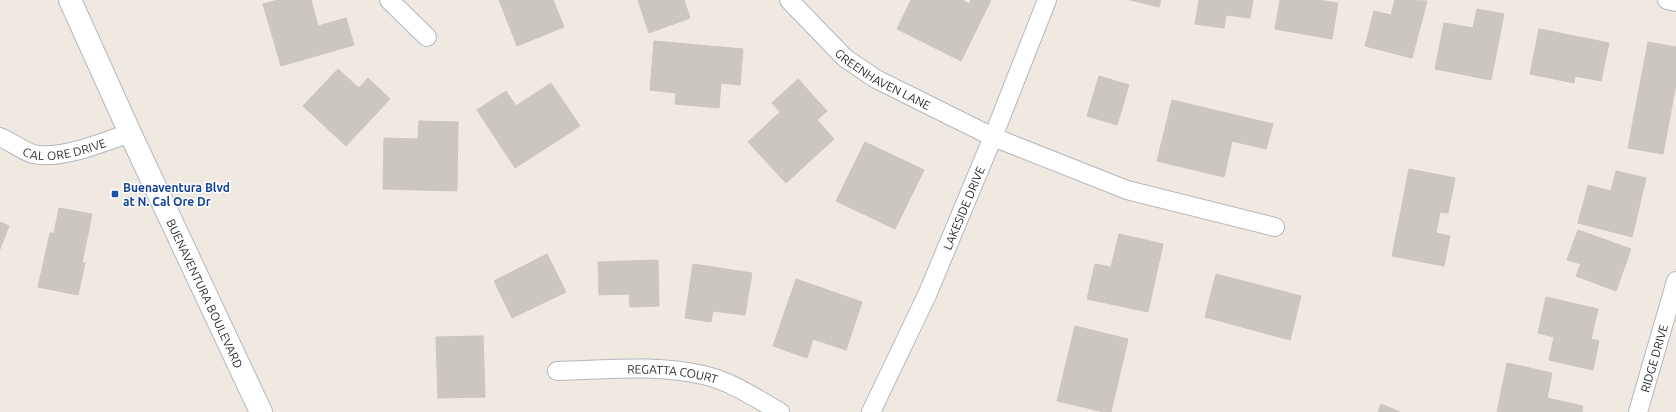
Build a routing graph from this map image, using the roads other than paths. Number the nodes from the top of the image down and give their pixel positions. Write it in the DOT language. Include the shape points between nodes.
graph roads {
  1 [pos="70,0"];
  2 [pos="389,0"];
  3 [pos="789,0"];
  4 [pos="1047,0"];
  5 [pos="1667,0"];
  6 [pos="1676,2"];
  7 [pos="427,37"];
  8 [pos="130,133"];
  9 [pos="0,137"];
  10 [pos="993,137"];
  11 [pos="1275,226"];
  12 [pos="1676,281"];
  13 [pos="557,371"];
  14 [pos="261,412"];
  15 [pos="780,412"];
  16 [pos="871,412"];
  17 [pos="1638,412"];
  1 -- 8 [label="main road, BUENAVENTURA BOULEVARD"];
  2 -- 7 [label="street"];
  3 -- 10 [label="street, GREENHAVEN LANE" via="845,58 876,79"];
  4 -- 10 [label="street, LAKESIDE DRIVE"];
  5 -- 6 [label="street"];
  8 -- 9 [label="street, CAL ORE DRIVE" via="74,151 45,155 32,154"];
  8 -- 14 [label="main road, BUENAVENTURA BOULEVARD"];
  10 -- 11 [label="street, GREENHAVEN LANE" via="1127,190"];
  10 -- 16 [label="street, LAKESIDE DRIVE" via="927,295"];
  12 -- 17 [label="street, RIDGE DRIVE"];
  13 -- 15 [label="street, REGATTA COURT" via="663,368 704,375 736,386"];
}
